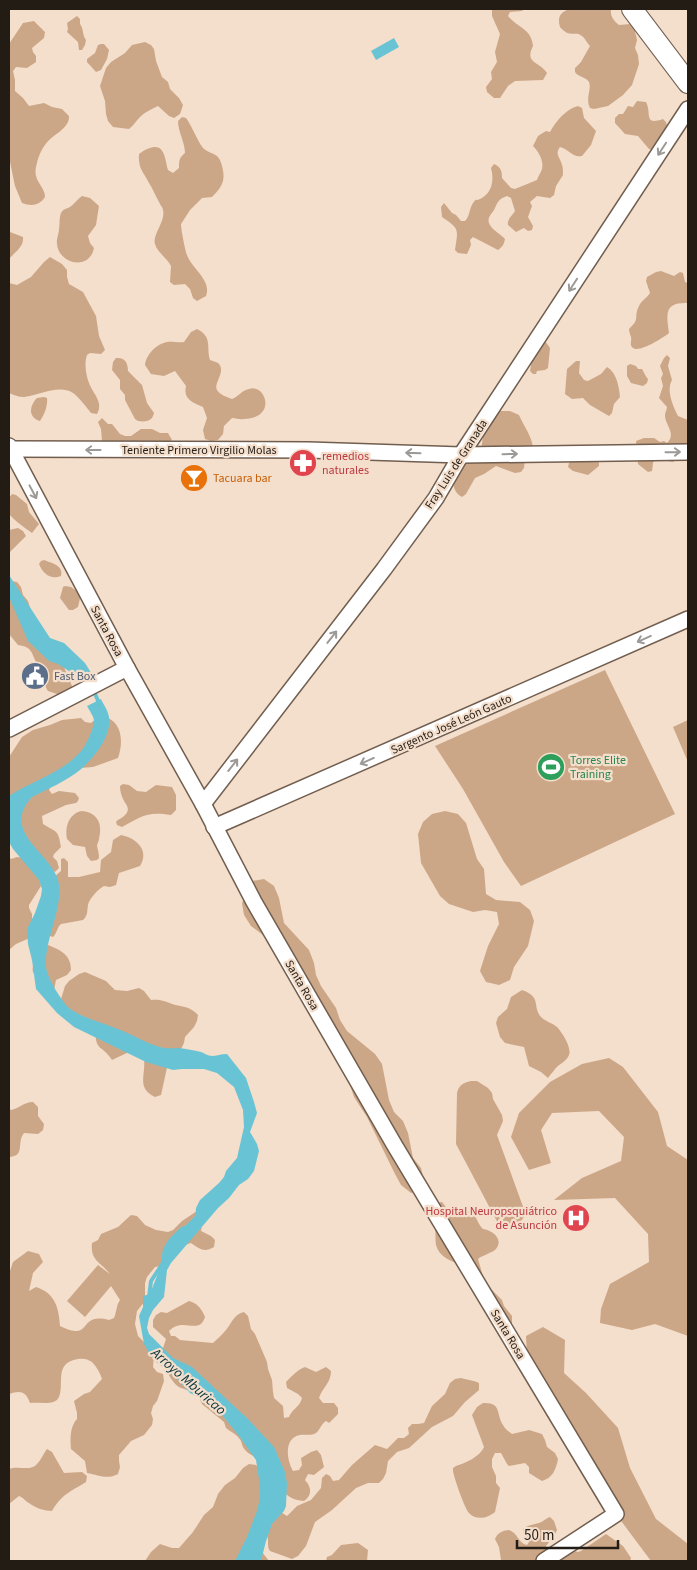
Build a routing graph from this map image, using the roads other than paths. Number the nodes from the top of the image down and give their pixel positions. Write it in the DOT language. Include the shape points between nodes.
graph roads {
  1 [pos="632,9"];
  2 [pos="685,73"];
  3 [pos="688,109"];
  4 [pos="10,447"];
  5 [pos="688,452"];
  6 [pos="461,455"];
  7 [pos="688,619"];
  8 [pos="127,668"];
  9 [pos="9,729"];
  10 [pos="203,804"];
  11 [pos="214,827"];
  12 [pos="544,1561"];
  1 -- 2 [label="main road"];
  3 -- 6 [label="street, Fray Luis de Granada, one-way"];
  6 -- 4 [label="street, Teniente Primero Virgilio Molas, one-way"];
  4 -- 8 [label="street, Santa Rosa, one-way"];
  6 -- 5 [label="street, Teniente Primero Virgilio Molas, one-way"];
  10 -- 6 [label="street, Fray Luis de Granada, one-way" via="384,569 436,498"];
  7 -- 11 [label="street, Sargento José León Gauto, one-way"];
  8 -- 9 [label="street"];
  8 -- 10 [label="street, Santa Rosa"];
  10 -- 11 [label="street, Santa Rosa"];
  11 -- 12 [label="street, Santa Rosa" via="395,1146 616,1514"];
}
